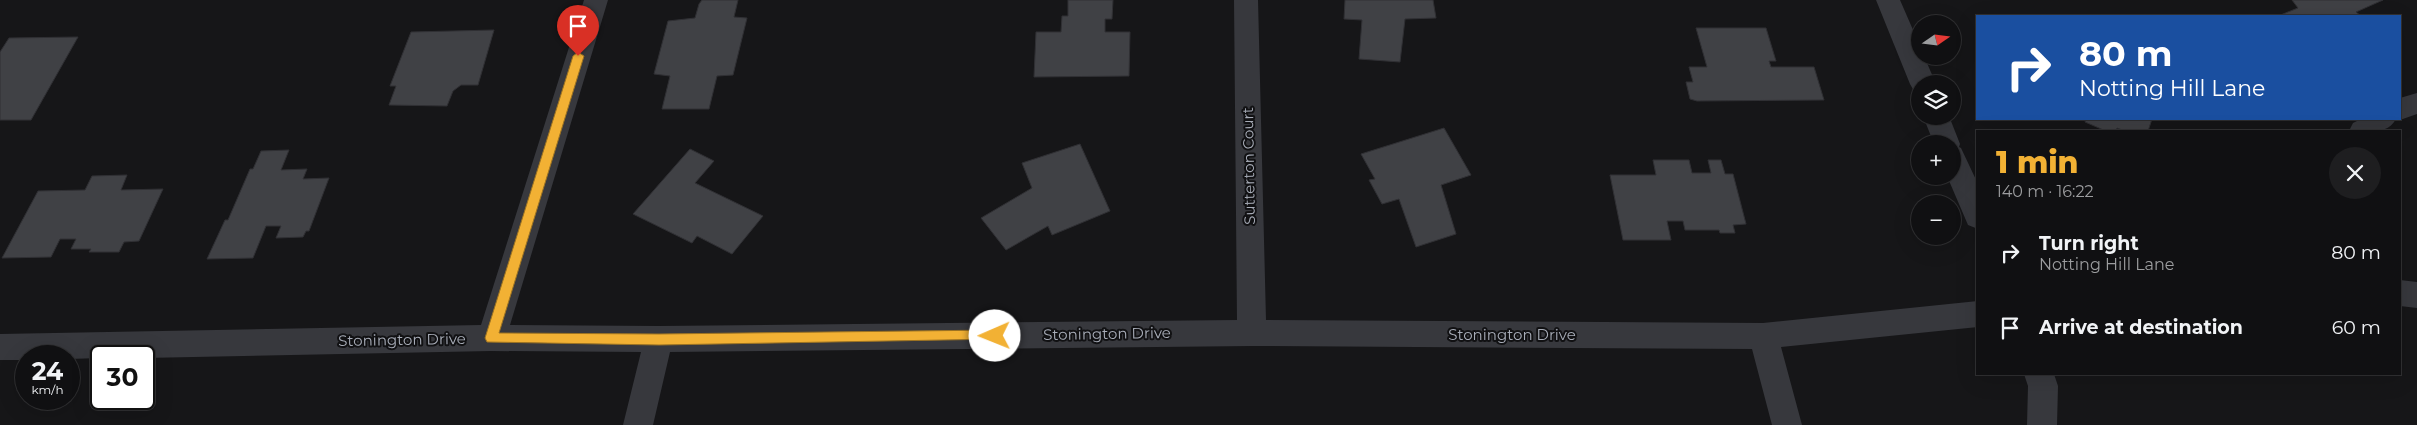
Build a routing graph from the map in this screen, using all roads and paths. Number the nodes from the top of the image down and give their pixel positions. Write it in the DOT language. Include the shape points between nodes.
graph roads {
  1 [pos="596,0"];
  2 [pos="1246,0"];
  3 [pos="1888,0"];
  4 [pos="1918,75"];
  5 [pos="2417,103"];
  6 [pos="2401,109"];
  7 [pos="2381,120"];
  8 [pos="2364,130"];
  9 [pos="1961,177"];
  10 [pos="1976,212"];
  11 [pos="2401,293"];
  12 [pos="2417,295"];
  13 [pos="1976,314"];
  14 [pos="1252,333"];
  15 [pos="1763,336"];
  16 [pos="491,338"];
  17 [pos="659,339"];
  18 [pos="0,348"];
  19 [pos="2039,375"];
  20 [pos="638,425"];
  21 [pos="1788,425"];
  22 [pos="2042,425"];
  1 -- 16 [label="street"];
  2 -- 14 [label="street, Sutterton Court"];
  3 -- 4 [label="street"];
  5 -- 6 [label="street"];
  7 -- 8 [label="street"];
  9 -- 10 [label="street"];
  11 -- 12 [label="street"];
  13 -- 15 [label="street, Stonington Drive"];
  14 -- 15 [label="street, Stonington Drive"];
  14 -- 17 [label="street, Stonington Drive"];
  15 -- 21 [label="street"];
  16 -- 17 [label="street, Stonington Drive"];
  16 -- 18 [label="street, Stonington Drive"];
  17 -- 20 [label="street"];
  19 -- 22 [label="street" via="2044,386"];
}
